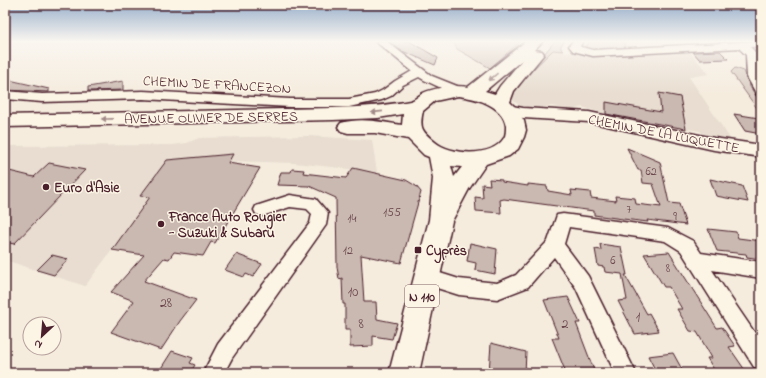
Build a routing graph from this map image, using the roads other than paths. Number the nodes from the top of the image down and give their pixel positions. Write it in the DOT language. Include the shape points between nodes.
graph roads {
  1 [pos="403,59"];
  2 [pos="514,59"];
  3 [pos="532,59"];
  4 [pos="751,59"];
  5 [pos="424,75"];
  6 [pos="464,92"];
  7 [pos="761,92"];
  8 [pos="5,95"];
  9 [pos="434,95"];
  10 [pos="416,106"];
  11 [pos="504,107"];
  12 [pos="566,116"];
  13 [pos="5,121"];
  14 [pos="412,133"];
  15 [pos="516,134"];
  16 [pos="5,135"];
  17 [pos="761,150"];
  18 [pos="438,154"];
  19 [pos="478,160"];
  20 [pos="262,210"];
  21 [pos="441,220"];
  22 [pos="555,246"];
  23 [pos="697,260"];
  24 [pos="761,270"];
  25 [pos="426,278"];
  26 [pos="761,360"];
  27 [pos="213,373"];
  28 [pos="404,373"];
  29 [pos="626,373"];
  1 -- 5 [label="street"];
  2 -- 6 [label="main road, one-way" via="489,80"];
  3 -- 11 [label="main road" via="506,90"];
  4 -- 7 [label="street" via="753,77"];
  5 -- 6 [label="street"];
  5 -- 8 [label="street, CHEMIN DE FRANCEZON" via="399,83 378,98 349,103 290,104 143,95 42,98"];
  5 -- 9 [label="street"];
  6 -- 9 [label="main road"];
  6 -- 11 [label="main road" via="487,97"];
  9 -- 10 [label="main road"];
  10 -- 13 [label="main road, AVENUE OLIVIER DE SERRES, one-way" via="378,112 333,114"];
  10 -- 14 [label="main road" via="411,114"];
  11 -- 12 [label="street, CHEMIN DE LA LUQUETTE"];
  11 -- 15 [label="main road" via="513,117"];
  12 -- 15 [label="street, CHEMIN DE LA LUQUETTE" via="542,121"];
  12 -- 17 [label="street, CHEMIN DE LA LUQUETTE" via="589,117 714,144"];
  14 -- 16 [label="main road, AVENUE OLIVIER DE SERRES" via="375,127 341,127"];
  14 -- 18 [label="main road" via="418,141"];
  15 -- 19 [label="main road" via="504,151"];
  18 -- 19 [label="main road" via="464,160"];
  18 -- 21 [label="main road, N 110" via="444,178"];
  19 -- 21 [label="main road, N 110"];
  20 -- 27 [label="street" via="290,201 311,203 320,213 318,225 226,351"];
  21 -- 25 [label="main road, N 110"];
  22 -- 23 [label="street" via="564,220 668,235 687,246"];
  22 -- 25 [label="street" via="522,281 497,291 459,287"];
  22 -- 29 [label="street" via="582,282"];
  23 -- 24 [label="street"];
  23 -- 26 [label="street"];
  25 -- 28 [label="main road, N 110"];
}
